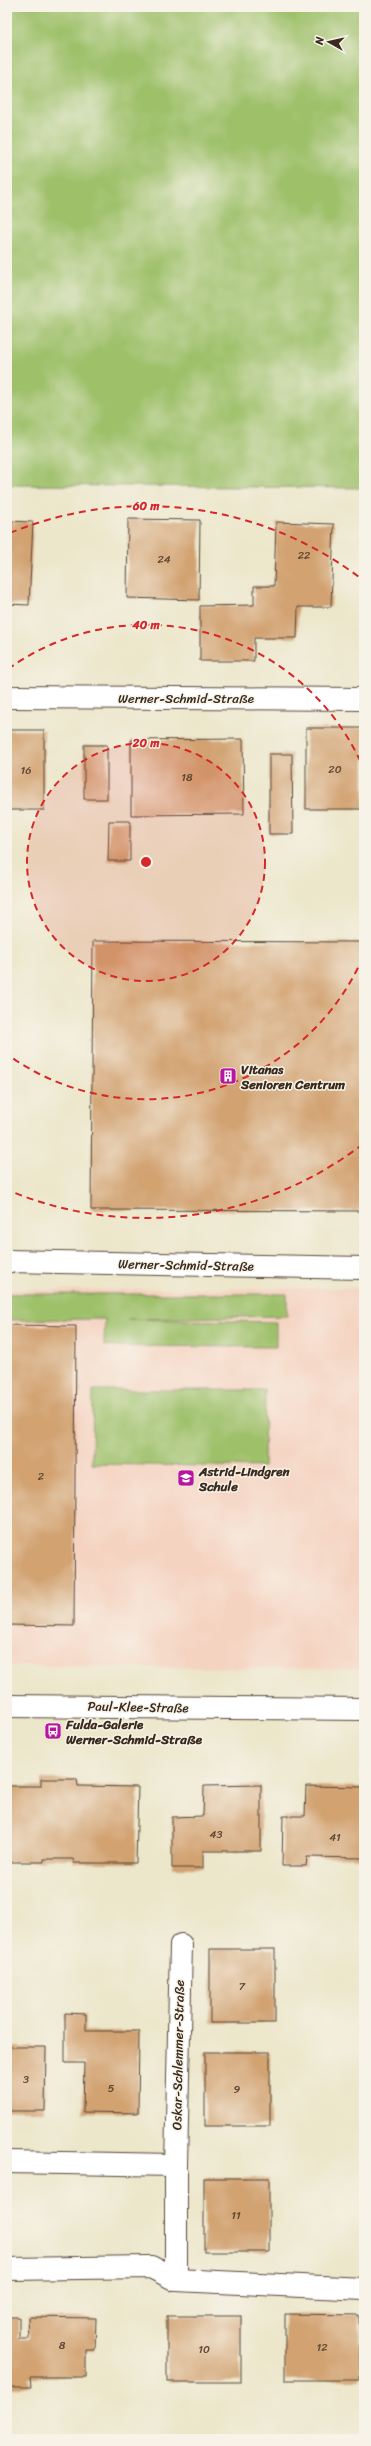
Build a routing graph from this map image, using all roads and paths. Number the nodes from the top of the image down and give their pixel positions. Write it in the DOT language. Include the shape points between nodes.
graph roads {
  1 [pos="7,697"];
  2 [pos="364,699"];
  3 [pos="7,1262"];
  4 [pos="364,1268"];
  5 [pos="7,1706"];
  6 [pos="364,1709"];
  7 [pos="181,1944"];
  8 [pos="7,2162"];
  9 [pos="176,2165"];
  10 [pos="7,2269"];
  11 [pos="176,2280"];
  12 [pos="364,2289"];
  1 -- 2 [label="street, Werner-Schmid-Straße"];
  3 -- 4 [label="street, Werner-Schmid-Straße"];
  5 -- 6 [label="street, Paul-Klee-Straße"];
  7 -- 9 [label="street, Oskar-Schlemmer-Straße"];
  8 -- 9 [label="street"];
  9 -- 11 [label="street, Oskar-Schlemmer-Straße"];
  10 -- 11 [label="street" via="151,2268"];
  11 -- 12 [label="street"];
}
